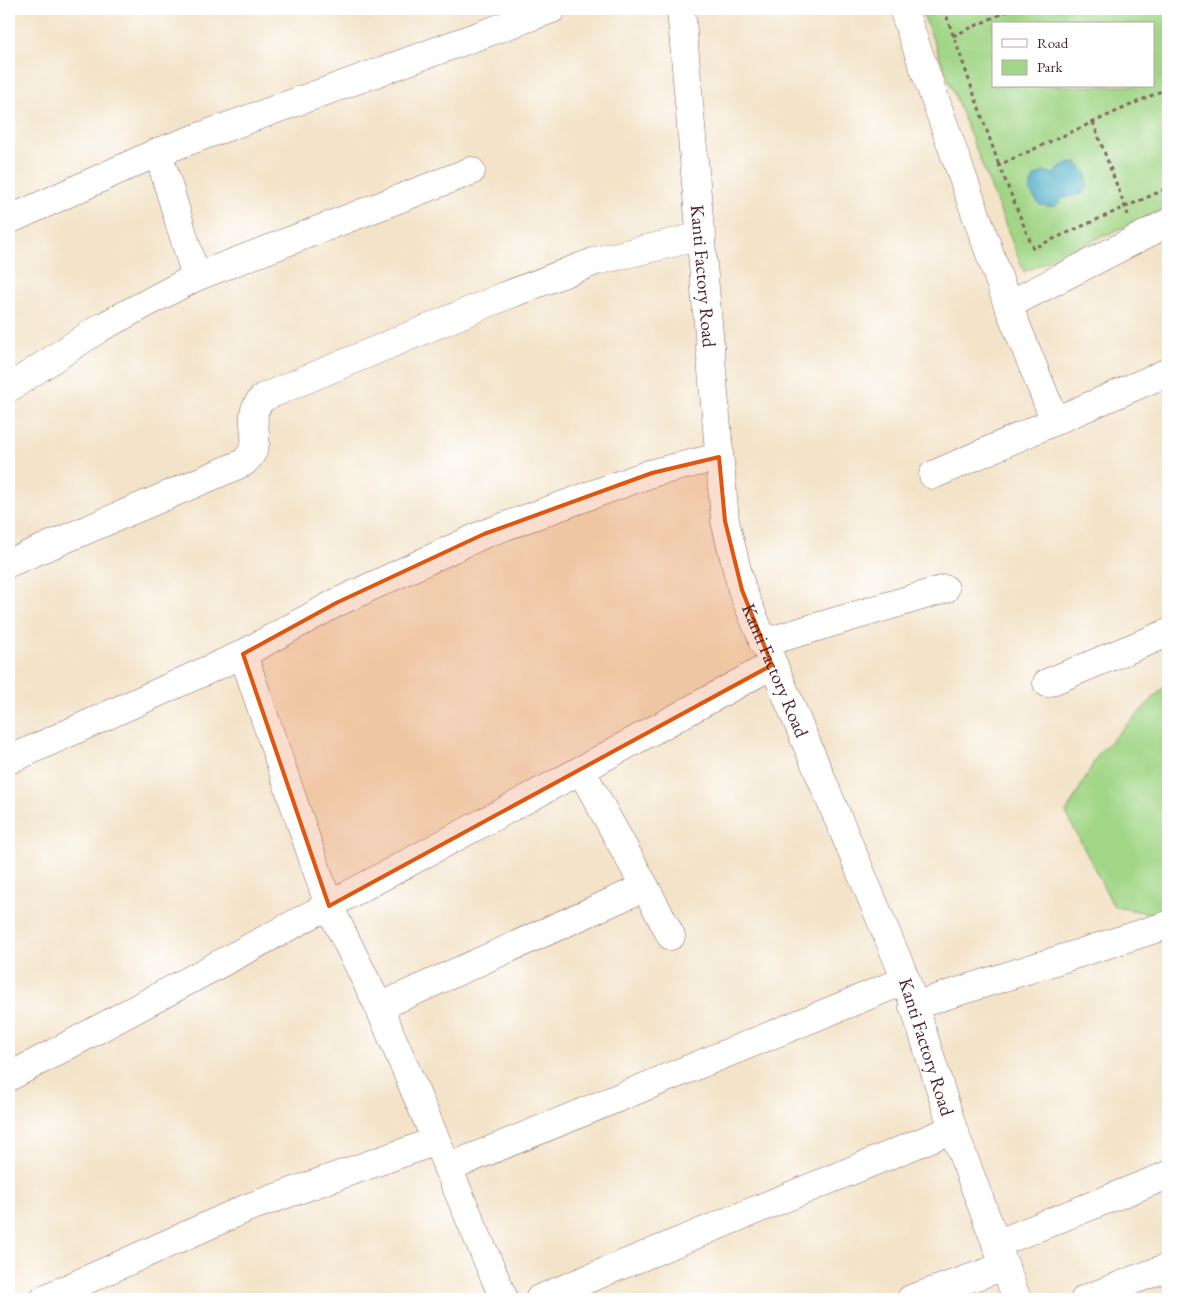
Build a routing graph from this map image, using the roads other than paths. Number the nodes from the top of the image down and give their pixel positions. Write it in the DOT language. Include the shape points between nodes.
graph roads {
  1 [pos="552,9"];
  2 [pos="681,9"];
  3 [pos="903,9"];
  4 [pos="158,152"];
  5 [pos="471,171"];
  6 [pos="9,220"];
  7 [pos="1168,223"];
  8 [pos="702,236"];
  9 [pos="196,277"];
  10 [pos="1008,305"];
  11 [pos="1168,372"];
  12 [pos="9,388"];
  13 [pos="1055,421"];
  14 [pos="719,457"];
  15 [pos="933,476"];
  16 [pos="9,563"];
  17 [pos="946,589"];
  18 [pos="1168,632"];
  19 [pos="243,654"];
  20 [pos="768,654"];
  21 [pos="1047,683"];
  22 [pos="10,758"];
  23 [pos="581,770"];
  24 [pos="645,888"];
  25 [pos="329,906"];
  26 [pos="1168,926"];
  27 [pos="671,936"];
  28 [pos="906,980"];
  29 [pos="913,1006"];
  30 [pos="380,1007"];
  31 [pos="9,1077"];
  32 [pos="953,1129"];
  33 [pos="436,1141"];
  34 [pos="447,1168"];
  35 [pos="1168,1175"];
  36 [pos="1001,1255"];
  37 [pos="1168,1267"];
  38 [pos="44,1299"];
  39 [pos="504,1299"];
  40 [pos="539,1299"];
  41 [pos="911,1299"];
  42 [pos="1017,1299"];
  43 [pos="1085,1299"];
  1 -- 4 [label="street"];
  2 -- 8 [label="street, Kanti Factory Road"];
  3 -- 10 [label="street"];
  4 -- 6 [label="street"];
  4 -- 9 [label="street"];
  5 -- 9 [label="street"];
  7 -- 10 [label="street"];
  8 -- 14 [label="street, Kanti Factory Road"];
  8 -- 16 [label="street" via="596,261 264,396 256,404 254,413 255,447 243,463"];
  9 -- 12 [label="street" via="100,328"];
  10 -- 13 [label="street"];
  11 -- 13 [label="street"];
  13 -- 15 [label="street"];
  14 -- 19 [label="street" via="652,473 484,534 336,603"];
  14 -- 20 [label="street, Kanti Factory Road" via="725,521 742,590"];
  17 -- 20 [label="street"];
  18 -- 21 [label="street"];
  19 -- 22 [label="street"];
  19 -- 25 [label="street"];
  20 -- 23 [label="street"];
  20 -- 28 [label="street, Kanti Factory Road"];
  23 -- 24 [label="street"];
  23 -- 25 [label="street"];
  24 -- 27 [label="street"];
  24 -- 30 [label="street"];
  25 -- 30 [label="street"];
  25 -- 31 [label="street"];
  26 -- 29 [label="street"];
  28 -- 29 [label="street, Kanti Factory Road"];
  28 -- 34 [label="street"];
  29 -- 32 [label="street, Kanti Factory Road"];
  30 -- 33 [label="street"];
  32 -- 36 [label="street, Kanti Factory Road"];
  32 -- 40 [label="street"];
  33 -- 34 [label="street"];
  33 -- 38 [label="street" via="246,1208"];
  34 -- 39 [label="street"];
  35 -- 36 [label="street"];
  36 -- 41 [label="street"];
  36 -- 42 [label="street, Kanti Factory Road"];
  37 -- 43 [label="street"];
}
